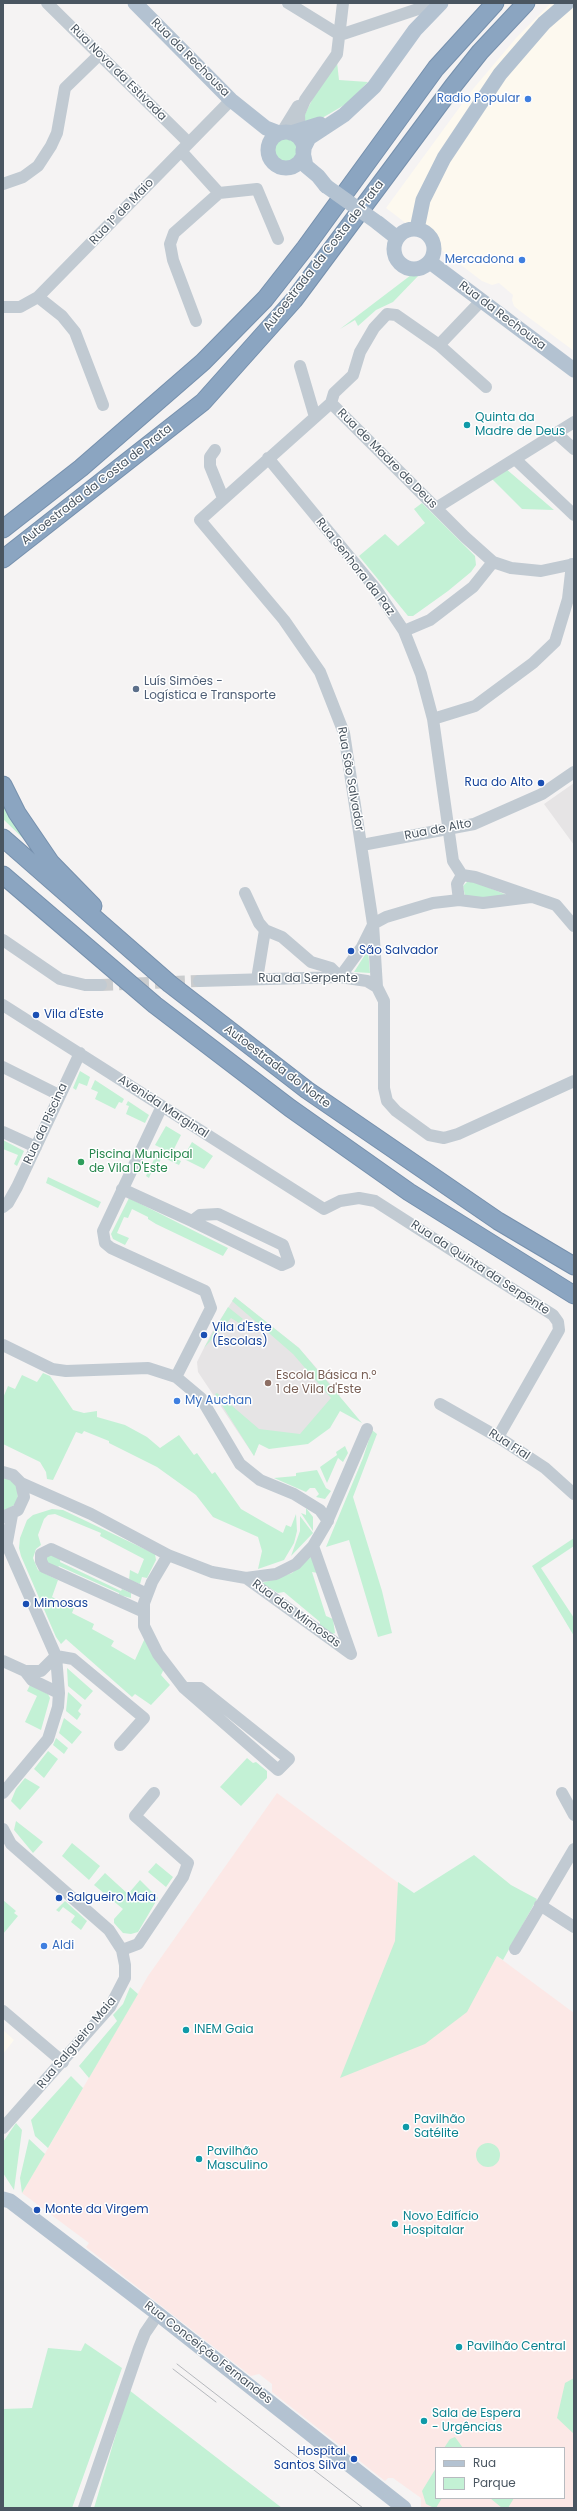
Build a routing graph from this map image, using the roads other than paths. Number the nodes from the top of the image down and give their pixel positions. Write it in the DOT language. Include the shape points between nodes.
graph roads {
  1 [pos="47,3"];
  2 [pos="135,3"];
  3 [pos="288,3"];
  4 [pos="343,3"];
  5 [pos="436,3"];
  6 [pos="495,3"];
  7 [pos="526,3"];
  8 [pos="567,3"];
  9 [pos="340,35"];
  10 [pos="99,55"];
  11 [pos="231,100"];
  12 [pos="246,113"];
  13 [pos="294,139"];
  14 [pos="185,147"];
  15 [pos="268,151"];
  16 [pos="289,167"];
  17 [pos="3,184"];
  18 [pos="326,186"];
  19 [pos="219,193"];
  20 [pos="417,229"];
  21 [pos="397,238"];
  22 [pos="278,239"];
  23 [pos="430,262"];
  24 [pos="38,297"];
  25 [pos="482,301"];
  26 [pos="3,307"];
  27 [pos="196,321"];
  28 [pos="439,345"];
  29 [pos="300,366"];
  30 [pos="574,370"];
  31 [pos="486,387"];
  32 [pos="331,403"];
  33 [pos="103,405"];
  34 [pos="315,417"];
  35 [pos="574,422"];
  36 [pos="556,433"];
  37 [pos="574,449"];
  38 [pos="215,450"];
  39 [pos="268,458"];
  40 [pos="514,459"];
  41 [pos="223,498"];
  42 [pos="436,508"];
  43 [pos="574,515"];
  44 [pos="200,520"];
  45 [pos="3,529"];
  46 [pos="3,559"];
  47 [pos="493,562"];
  48 [pos="573,564"];
  49 [pos="404,631"];
  50 [pos="433,719"];
  51 [pos="574,772"];
  52 [pos="3,785"];
  53 [pos="447,828"];
  54 [pos="3,838"];
  55 [pos="362,845"];
  56 [pos="3,875"];
  57 [pos="462,875"];
  58 [pos="245,893"];
  59 [pos="531,897"];
  60 [pos="459,900"];
  61 [pos="373,924"];
  62 [pos="574,926"];
  63 [pos="265,930"];
  64 [pos="107,931"];
  65 [pos="3,940"];
  66 [pos="340,977"];
  67 [pos="257,979"];
  68 [pos="199,981"];
  69 [pos="101,985"];
  70 [pos="377,987"];
  71 [pos="3,1005"];
  72 [pos="80,1053"];
  73 [pos="3,1067"];
  74 [pos="574,1081"];
  75 [pos="59,1094"];
  76 [pos="162,1106"];
  77 [pos="3,1132"];
  78 [pos="36,1147"];
  79 [pos="122,1189"];
  80 [pos="8,1192"];
  81 [pos="3,1207"];
  82 [pos="324,1209"];
  83 [pos="192,1222"];
  84 [pos="574,1266"];
  85 [pos="574,1295"];
  86 [pos="3,1345"];
  87 [pos="176,1377"];
  88 [pos="440,1404"];
  89 [pos="367,1429"];
  90 [pos="498,1437"];
  91 [pos="3,1472"];
  92 [pos="21,1483"];
  93 [pos="39,1490"];
  94 [pos="574,1494"];
  95 [pos="24,1497"];
  96 [pos="7,1516"];
  97 [pos="328,1520"];
  98 [pos="5,1539"];
  99 [pos="313,1546"];
  100 [pos="168,1555"];
  101 [pos="246,1578"];
  102 [pos="148,1594"];
  103 [pos="144,1612"];
  104 [pos="56,1656"];
  105 [pos="3,1661"];
  106 [pos="41,1671"];
  107 [pos="25,1672"];
  108 [pos="59,1680"];
  109 [pos="184,1688"];
  110 [pos="59,1693"];
  111 [pos="120,1745"];
  112 [pos="3,1793"];
  113 [pos="154,1793"];
  114 [pos="562,1793"];
  115 [pos="574,1815"];
  116 [pos="3,1829"];
  117 [pos="574,1849"];
  118 [pos="540,1905"];
  119 [pos="574,1927"];
  120 [pos="515,1949"];
  121 [pos="122,1950"];
  122 [pos="3,2011"];
  123 [pos="63,2062"];
  124 [pos="3,2128"];
  125 [pos="3,2188"];
  126 [pos="7,2200"];
  127 [pos="158,2314"];
  128 [pos="84,2508"];
  129 [pos="404,2508"];
  1 -- 10 [label="street, Rua Nova da Estivada"];
  2 -- 11 [label="main road, Rua da Rechousa"];
  3 -- 9 [label="street"];
  4 -- 9 [label="street"];
  5 -- 9 [label="street"];
  5 -- 13 [label="main road" via="356,99 328,120"];
  6 -- 45 [label="highway, Autoestrada da Costa de Prata" via="436,68 305,248 265,298 203,362 81,468"];
  7 -- 46 [label="highway, Autoestrada da Costa de Prata" via="480,52 294,300 203,402"];
  8 -- 20 [label="main road" via="544,23 500,74 444,158 423,200"];
  9 -- 13 [label="street" via="337,54 305,100"];
  10 -- 14 [label="street, Rua Nova da Estivada"];
  10 -- 17 [label="street" via="65,88 57,133 38,166 23,177"];
  11 -- 12 [label="main road, Rua da Rechousa"];
  11 -- 14 [label="street, Rua 1º de Maio"];
  12 -- 13 [label="main road, Rua da Rechousa"];
  12 -- 15 [label="main road, Rua da Rechousa" via="261,132"];
  13 -- 15 [label="main road" via="270,140"];
  13 -- 16 [label="main road" via="298,162"];
  13 -- 18 [label="main road" via="306,166"];
  14 -- 19 [label="street, Rua Nova da Estivada"];
  14 -- 24 [label="street, Rua 1º de Maio"];
  15 -- 16 [label="main road" via="275,164"];
  16 -- 18 [label="main road"];
  18 -- 21 [label="main road, bridge"];
  19 -- 22 [label="street" via="257,190"];
  19 -- 27 [label="street" via="174,233 170,244 173,260"];
  20 -- 21 [label="main road" via="407,230"];
  20 -- 23 [label="main road" via="426,233 434,243 435,250"];
  21 -- 23 [label="main road" via="394,251 399,263 411,269 418,269"];
  23 -- 25 [label="main road, Rua da Rechousa"];
  24 -- 26 [label="street, Rua 1º de Maio" via="20,307"];
  24 -- 33 [label="street" via="62,316 75,332"];
  25 -- 28 [label="street"];
  25 -- 30 [label="main road, Rua da Rechousa"];
  28 -- 31 [label="street"];
  28 -- 32 [label="street" via="396,315 387,314 374,328 360,352 352,375 334,393"];
  29 -- 34 [label="street"];
  32 -- 34 [label="street, Rua de Madre de Deus"];
  32 -- 42 [label="street, Rua de Madre de Deus"];
  34 -- 39 [label="street, Rua de Madre de Deus"];
  35 -- 36 [label="street"];
  36 -- 37 [label="street"];
  36 -- 40 [label="street"];
  38 -- 41 [label="street" via="210,457 210,466"];
  39 -- 41 [label="street, Rua de Madre de Deus"];
  39 -- 49 [label="street, Rua Senhora da Paz" via="376,589"];
  40 -- 42 [label="street"];
  40 -- 43 [label="street"];
  41 -- 44 [label="street, Rua de Madre de Deus"];
  42 -- 47 [label="street, Rua de Madre de Deus"];
  44 -- 55 [label="street, Rua São Salvador" via="284,620 320,672 344,733"];
  47 -- 48 [label="street, Rua de Madre de Deus" via="511,568 541,571"];
  47 -- 49 [label="street" via="473,587 430,620"];
  48 -- 50 [label="street" via="568,599 555,642 533,664 475,706"];
  49 -- 50 [label="street, Rua Senhora da Paz" via="421,674"];
  50 -- 53 [label="street, Rua Senhora da Paz"];
  51 -- 53 [label="street, Rua de Alto" via="542,794 474,824"];
  52 -- 64 [label="highway" via="17,813 51,863 91,903"];
  53 -- 55 [label="street, Rua de Alto"];
  53 -- 57 [label="street, Rua Senhora da Paz" via="452,861"];
  54 -- 64 [label="highway, Autoestrada do Norte"];
  55 -- 61 [label="street, Rua São Salvador"];
  56 -- 85 [label="highway, Autoestrada do Norte" via="155,1005 290,1108 409,1192"];
  57 -- 59 [label="street" via="475,877"];
  57 -- 60 [label="street" via="457,884"];
  58 -- 63 [label="street"];
  59 -- 60 [label="street" via="483,904"];
  59 -- 62 [label="street" via="556,905"];
  60 -- 61 [label="street" via="433,903"];
  61 -- 66 [label="street" via="355,958"];
  61 -- 70 [label="street, Rua São Salvador"];
  63 -- 66 [label="street" via="282,937 311,962 331,968"];
  63 -- 67 [label="street"];
  64 -- 84 [label="highway, Autoestrada do Norte" via="170,984 307,1090 484,1212"];
  65 -- 69 [label="street" via="60,979 85,985"];
  66 -- 67 [label="street, Rua da Serpente"];
  66 -- 70 [label="street, Rua da Serpente" via="367,981"];
  67 -- 68 [label="street, Rua da Serpente"];
  70 -- 74 [label="street" via="384,1001 384,1088 387,1101 396,1111 430,1135 444,1138 458,1134"];
  71 -- 72 [label="street, Avenida Marginal"];
  72 -- 75 [label="street, Rua da Piscina"];
  72 -- 76 [label="street, Avenida Marginal"];
  73 -- 75 [label="street"];
  75 -- 78 [label="street, Rua da Piscina"];
  76 -- 79 [label="street"];
  76 -- 82 [label="street, Avenida Marginal"];
  77 -- 78 [label="street"];
  78 -- 80 [label="street, Rua da Piscina"];
  79 -- 83 [label="street"];
  79 -- 87 [label="street" via="103,1231 105,1243 205,1291 211,1308"];
  80 -- 81 [label="street, Rua da Piscina"];
  82 -- 90 [label="street, Rua da Quinta da Serpente" via="340,1201 359,1198 375,1201 553,1316 558,1322 559,1330"];
  83 -- 83 [label="street" via="200,1215 218,1214 283,1244 289,1262 282,1265"];
  86 -- 87 [label="street" via="52,1369 66,1371 148,1368"];
  87 -- 97 [label="street" via="202,1398 240,1464 260,1480 294,1494 320,1510"];
  88 -- 90 [label="street, Rua Fial"];
  89 -- 97 [label="street, Rua das Mimosas"];
  90 -- 94 [label="street, Rua Fial" via="545,1468"];
  91 -- 92 [label="street, Rua das Mimosas" via="13,1475"];
  92 -- 93 [label="street, Rua das Mimosas"];
  92 -- 95 [label="street"];
  93 -- 95 [label="street"];
  93 -- 100 [label="street, Rua das Mimosas"];
  95 -- 96 [label="street" via="22,1504"];
  96 -- 98 [label="street"];
  97 -- 99 [label="street, Rua das Mimosas"];
  98 -- 104 [label="street"];
  99 -- 101 [label="street, Rua das Mimosas" via="296,1564 276,1574"];
  99 -- 101 [label="street, Rua das Mimosas" via="351,1654"];
  100 -- 101 [label="street, Rua das Mimosas" via="212,1572"];
  100 -- 102 [label="street"];
  102 -- 103 [label="street"];
  102 -- 103 [label="street" via="51,1549 41,1554 44,1567"];
  103 -- 109 [label="street" via="144,1626 158,1654"];
  104 -- 106 [label="street"];
  104 -- 108 [label="street"];
  104 -- 111 [label="street" via="73,1659 144,1718"];
  105 -- 107 [label="street"];
  106 -- 107 [label="street"];
  106 -- 108 [label="street"];
  107 -- 110 [label="street" via="32,1680"];
  108 -- 110 [label="street"];
  109 -- 109 [label="street" via="278,1770 289,1759 200,1688"];
  110 -- 112 [label="street" via="58,1707 48,1739"];
  113 -- 121 [label="street" via="135,1816 188,1863 183,1877 138,1944"];
  114 -- 115 [label="street"];
  116 -- 121 [label="street, Rua Salgueiro Maia" via="11,1844 108,1930"];
  117 -- 118 [label="street"];
  118 -- 119 [label="street"];
  118 -- 120 [label="street"];
  121 -- 123 [label="street, Rua Salgueiro Maia" via="125,1978 119,1993"];
  122 -- 123 [label="street"];
  123 -- 124 [label="street, Rua Salgueiro Maia"];
  125 -- 126 [label="main road, Rua Conceição Fernandes"];
  126 -- 127 [label="main road, Rua Conceição Fernandes"];
  127 -- 128 [label="street" via="139,2348"];
  127 -- 129 [label="main road, Rua Conceição Fernandes"];
}
